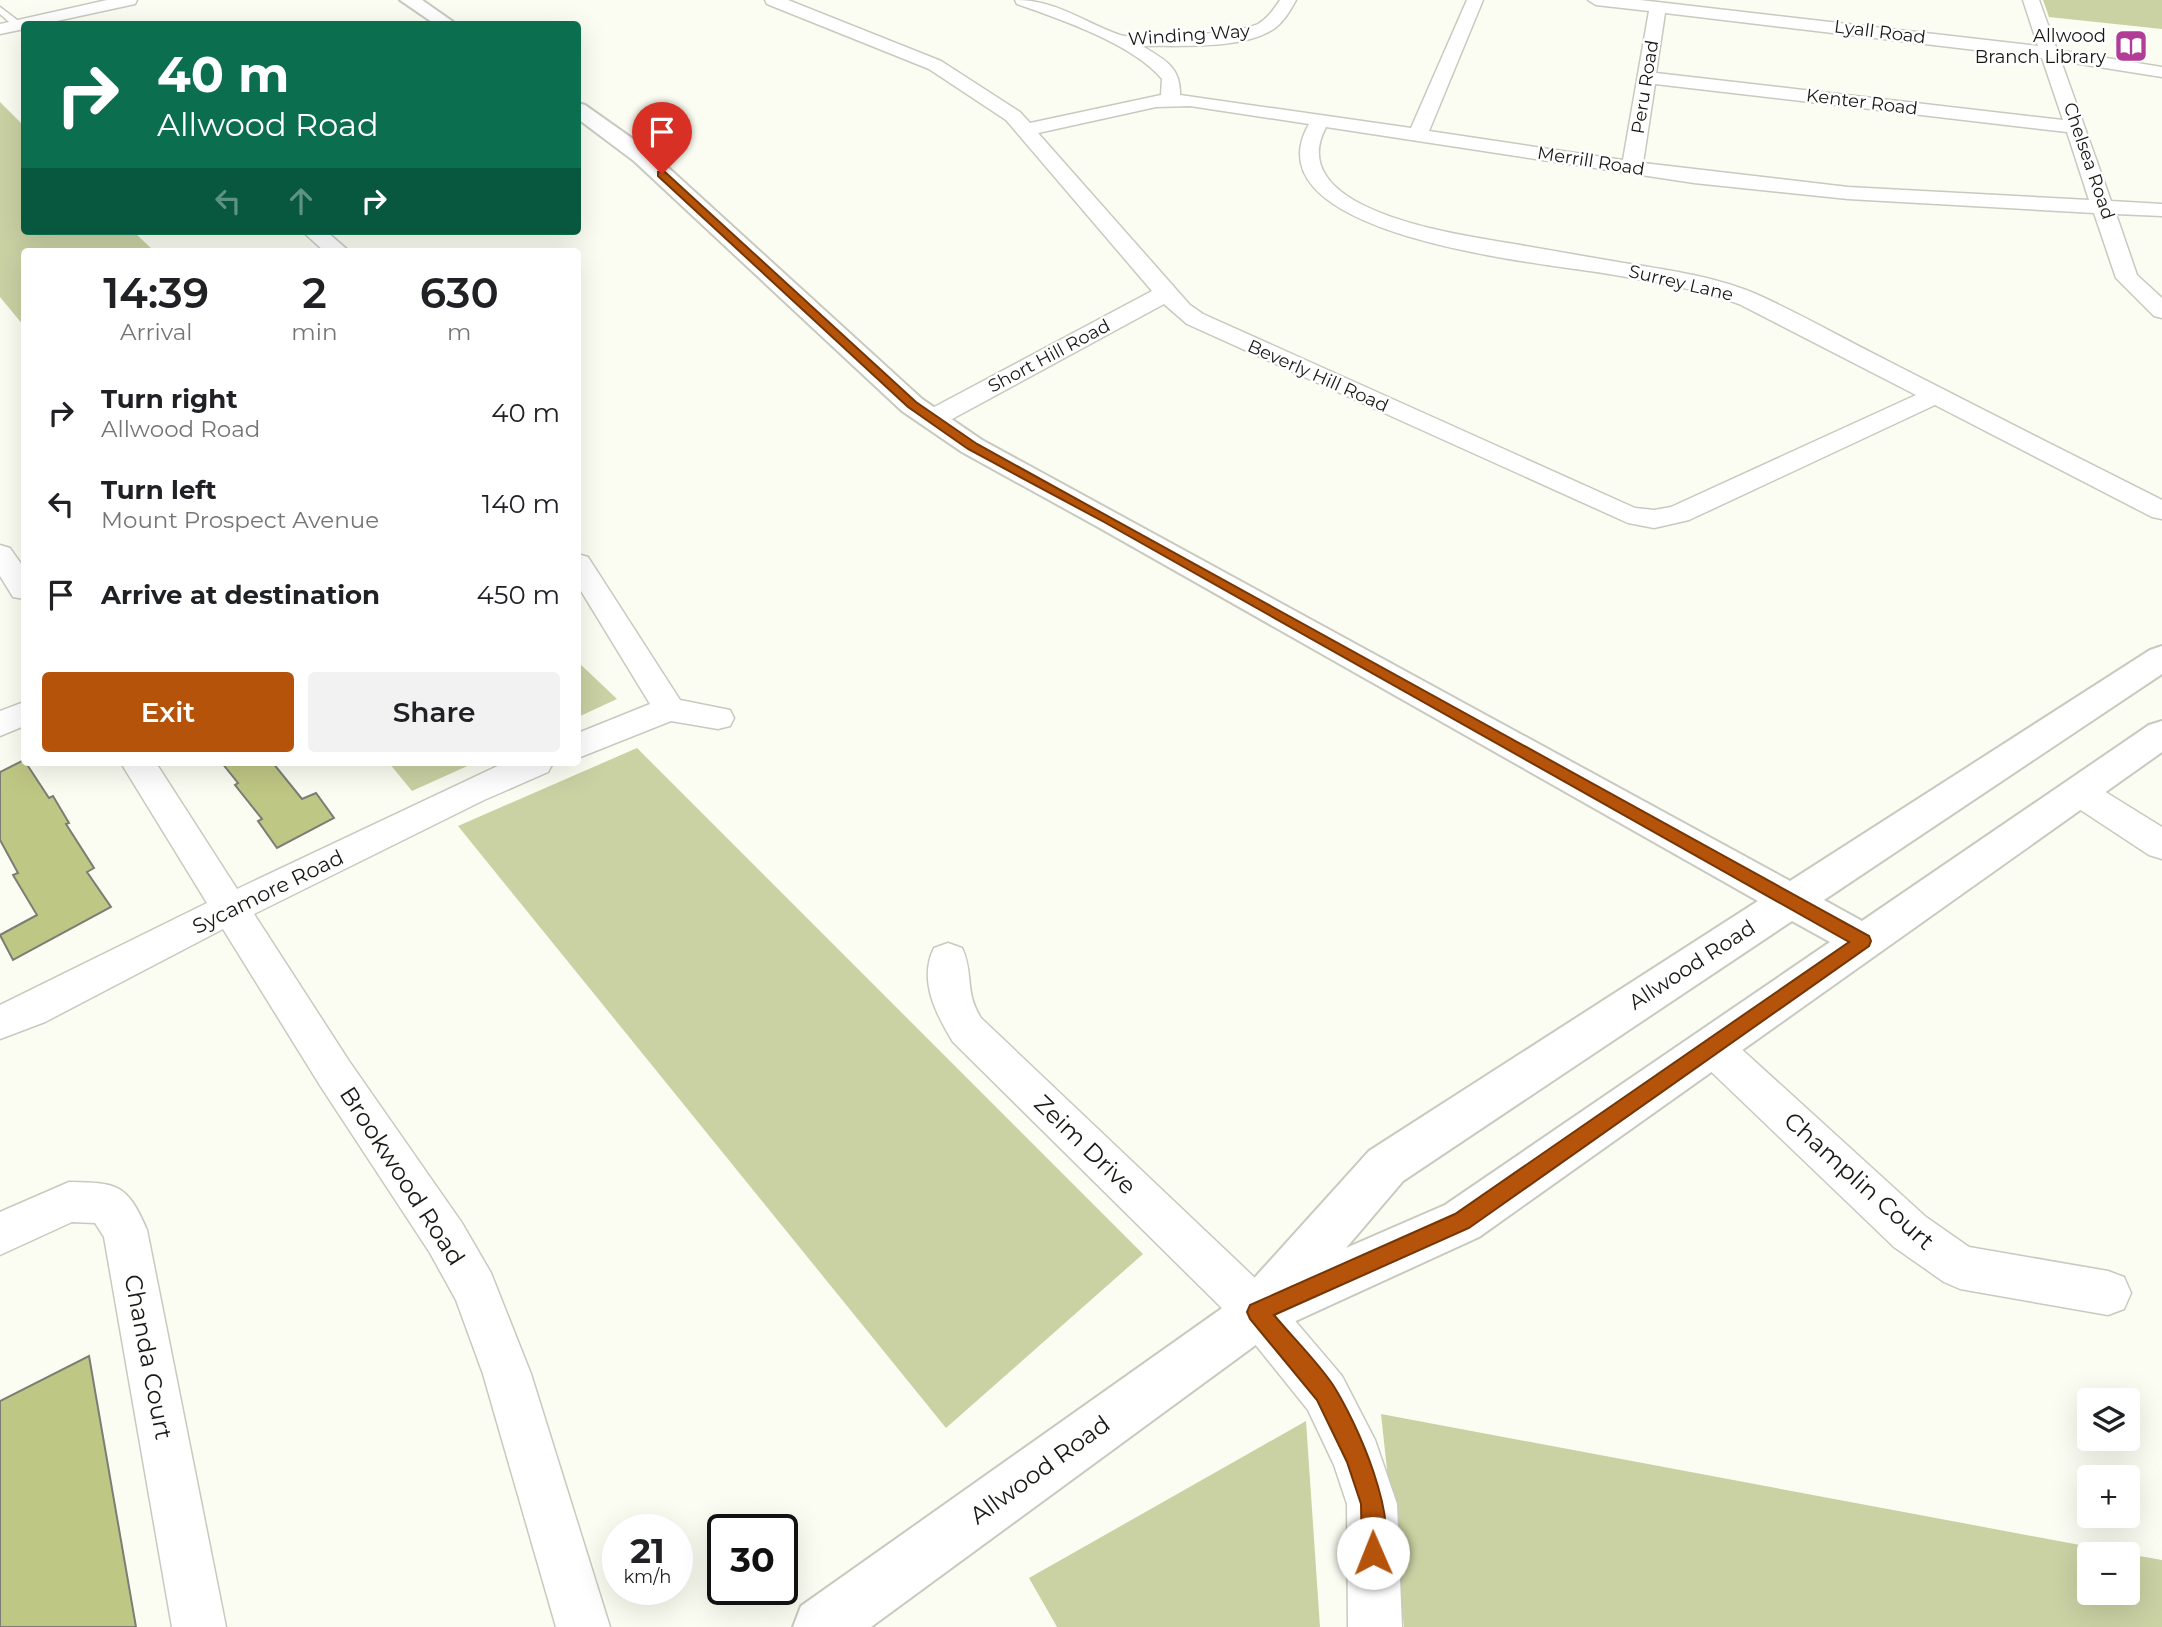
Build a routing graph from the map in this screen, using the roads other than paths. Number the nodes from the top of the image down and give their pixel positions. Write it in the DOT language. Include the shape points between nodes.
graph roads {
  1 [pos="129,0"];
  2 [pos="409,0"];
  3 [pos="773,0"];
  4 [pos="1023,0"];
  5 [pos="1076,0"];
  6 [pos="1288,0"];
  7 [pos="1475,0"];
  8 [pos="1596,0"];
  9 [pos="2031,0"];
  10 [pos="1658,7"];
  11 [pos="1049,9"];
  12 [pos="0,10"];
  13 [pos="53,21"];
  14 [pos="442,21"];
  15 [pos="18,25"];
  16 [pos="21,25"];
  17 [pos="0,29"];
  18 [pos="1118,41"];
  19 [pos="2052,54"];
  20 [pos="2162,72"];
  21 [pos="1646,76"];
  22 [pos="1170,100"];
  23 [pos="581,112"];
  24 [pos="1321,119"];
  25 [pos="2077,127"];
  26 [pos="1026,130"];
  27 [pos="1418,134"];
  28 [pos="1632,168"];
  29 [pos="2105,207"];
  30 [pos="2162,210"];
  31 [pos="318,235"];
  32 [pos="334,248"];
  33 [pos="1167,293"];
  34 [pos="2162,311"];
  35 [pos="1937,395"];
  36 [pos="932,419"];
  37 [pos="2162,511"];
  38 [pos="0,554"];
  39 [pos="581,567"];
  40 [pos="21,586"];
  41 [pos="2162,658"];
  42 [pos="669,709"];
  43 [pos="21,714"];
  44 [pos="718,718"];
  45 [pos="0,724"];
  46 [pos="2162,734"];
  47 [pos="581,745"];
  48 [pos="140,766"];
  49 [pos="530,766"];
  50 [pos="2079,792"];
  51 [pos="2162,845"];
  52 [pos="1790,901"];
  53 [pos="233,909"];
  54 [pos="1863,941"];
  55 [pos="948,959"];
  56 [pos="0,1022"];
  57 [pos="1712,1047"];
  58 [pos="0,1234"];
  59 [pos="2108,1293"];
  60 [pos="1258,1312"];
  61 [pos="199,1627"];
  62 [pos="583,1627"];
  63 [pos="822,1627"];
  64 [pos="1375,1627"];
  1 -- 13 [label="street"];
  2 -- 14 [label="main road"];
  3 -- 26 [label="street, Beverly Hill Road" via="935,65 1013,116"];
  4 -- 11 [label="street"];
  5 -- 11 [label="street"];
  6 -- 18 [label="street, Winding Way" via="1271,23 1251,32"];
  7 -- 27 [label="street"];
  8 -- 10 [label="street, Lyall Road"];
  9 -- 19 [label="street, Chelsea Road"];
  10 -- 19 [label="street, Lyall Road"];
  10 -- 21 [label="street, Peru Road"];
  11 -- 18 [label="street"];
  12 -- 15 [label="lane"];
  15 -- 16 [label="street"];
  15 -- 17 [label="street"];
  18 -- 22 [label="street" via="1167,71"];
  19 -- 20 [label="street, Lyall Road"];
  19 -- 25 [label="street, Chelsea Road"];
  21 -- 25 [label="street, Kenter Road"];
  21 -- 28 [label="street, Peru Road"];
  22 -- 24 [label="street, Merrill Road"];
  22 -- 26 [label="street, Merrill Road"];
  23 -- 36 [label="main road" via="642,156"];
  24 -- 27 [label="street, Merrill Road"];
  24 -- 35 [label="street, Surrey Lane" via="1309,134 1310,167 1327,187 1381,222 1460,242 1723,290 1774,311"];
  25 -- 29 [label="street, Chelsea Road"];
  26 -- 33 [label="street, Beverly Hill Road"];
  27 -- 28 [label="street, Merrill Road"];
  28 -- 29 [label="street, Merrill Road" via="1848,193"];
  29 -- 30 [label="street, Merrill Road"];
  29 -- 34 [label="street, Chelsea Road" via="2127,278"];
  31 -- 32 [label="street"];
  33 -- 35 [label="street, Beverly Hill Road" via="1195,319 1240,341 1603,505 1654,519 1679,514"];
  33 -- 36 [label="street, Short Hill Road"];
  35 -- 37 [label="street, Surrey Lane"];
  36 -- 52 [label="main road" via="972,446"];
  38 -- 40 [label="street"];
  39 -- 42 [label="street"];
  41 -- 52 [label="main road, Allwood Road"];
  42 -- 44 [label="street"];
  42 -- 47 [label="street"];
  43 -- 45 [label="street"];
  46 -- 50 [label="main road, Allwood Road"];
  48 -- 53 [label="street, Brookwood Road"];
  49 -- 53 [label="street, Sycamore Road"];
  50 -- 51 [label="street"];
  50 -- 54 [label="main road, Allwood Road"];
  52 -- 54 [label="main road"];
  52 -- 60 [label="main road, Allwood Road" via="1386,1166"];
  53 -- 56 [label="street, Sycamore Road"];
  53 -- 62 [label="street, Brookwood Road" via="475,1289 507,1374"];
  54 -- 57 [label="main road, Allwood Road"];
  55 -- 60 [label="street, Zeim Drive" via="951,1004 967,1030"];
  57 -- 59 [label="street, Champlin Court" via="1910,1232 1961,1267"];
  57 -- 60 [label="main road, Allwood Road" via="1462,1221"];
  58 -- 61 [label="street, Chanda Court" via="69,1202 107,1203 124,1230"];
  60 -- 63 [label="main road, Allwood Road"];
  60 -- 64 [label="street, Zeim Drive" via="1325,1393 1357,1458 1372,1504"];
}
